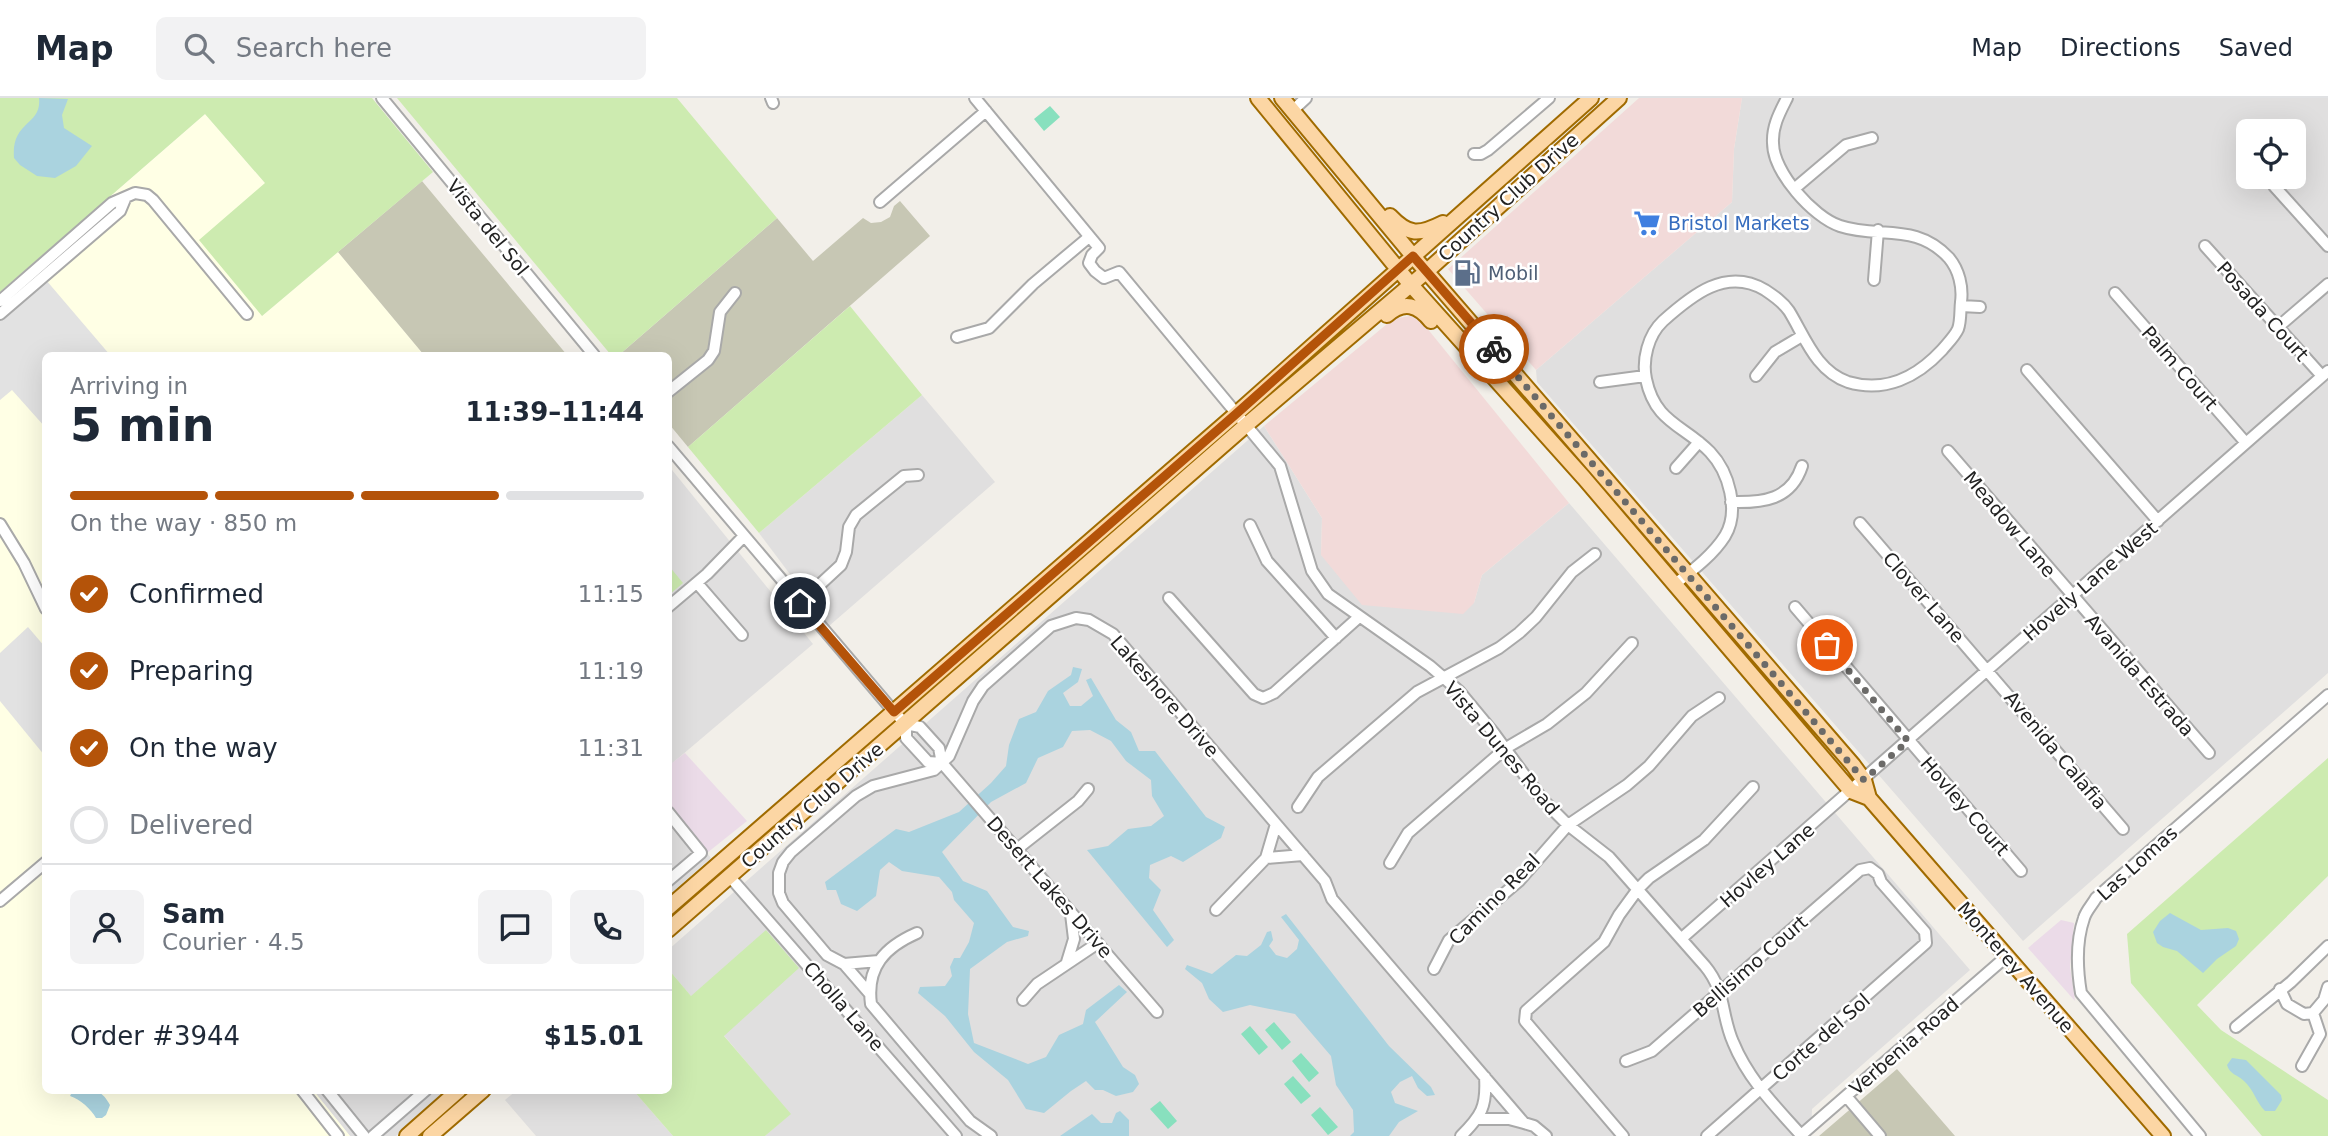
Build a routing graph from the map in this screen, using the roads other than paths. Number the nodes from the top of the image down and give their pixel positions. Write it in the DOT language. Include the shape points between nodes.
graph roads {
  1 [pos="382,98"];
  2 [pos="975,98"];
  3 [pos="1258,98"];
  4 [pos="1282,98"];
  5 [pos="1306,98"];
  6 [pos="1549,98"];
  7 [pos="1591,98"];
  8 [pos="1619,98"];
  9 [pos="1787,98"];
  10 [pos="986,111"];
  11 [pos="1292,111"];
  12 [pos="1872,138"];
  13 [pos="1475,154"];
  14 [pos="1354,185"];
  15 [pos="1794,189"];
  16 [pos="2277,189"];
  17 [pos="125,199"];
  18 [pos="880,202"];
  19 [pos="1460,215"];
  20 [pos="1878,230"];
  21 [pos="1089,237"];
  22 [pos="2205,246"];
  23 [pos="2328,246"];
  24 [pos="1413,256"];
  25 [pos="1398,269"];
  26 [pos="1427,271"];
  27 [pos="1874,280"];
  28 [pos="2328,284"];
  29 [pos="1411,285"];
  30 [pos="735,293"];
  31 [pos="2115,293"];
  32 [pos="0,301"];
  33 [pos="1961,306"];
  34 [pos="1980,307"];
  35 [pos="0,314"];
  36 [pos="247,314"];
  37 [pos="2278,327"];
  38 [pos="1802,336"];
  39 [pos="957,337"];
  40 [pos="1459,339"];
  41 [pos="1345,341"];
  42 [pos="592,352"];
  43 [pos="2026,370"];
  44 [pos="2325,374"];
  45 [pos="1645,376"];
  46 [pos="1756,376"];
  47 [pos="1600,382"];
  48 [pos="672,389"];
  49 [pos="1240,420"];
  50 [pos="1699,442"];
  51 [pos="2246,443"];
  52 [pos="672,451"];
  53 [pos="1948,451"];
  54 [pos="1802,466"];
  55 [pos="1676,468"];
  56 [pos="918,475"];
  57 [pos="1731,502"];
  58 [pos="2158,521"];
  59 [pos="1860,523"];
  60 [pos="0,524"];
  61 [pos="1250,525"];
  62 [pos="743,537"];
  63 [pos="1595,554"];
  64 [pos="1688,574"];
  65 [pos="697,583"];
  66 [pos="1675,584"];
  67 [pos="2072,597"];
  68 [pos="1169,598"];
  69 [pos="42,600"];
  70 [pos="800,603"];
  71 [pos="672,604"];
  72 [pos="1795,607"];
  73 [pos="1359,617"];
  74 [pos="742,635"];
  75 [pos="1336,638"];
  76 [pos="1632,643"];
  77 [pos="1989,670"];
  78 [pos="1443,677"];
  79 [pos="2328,695"];
  80 [pos="1719,698"];
  81 [pos="894,712"];
  82 [pos="906,724"];
  83 [pos="1908,741"];
  84 [pos="1506,748"];
  85 [pos="2208,754"];
  86 [pos="942,763"];
  87 [pos="1864,780"];
  88 [pos="1753,787"];
  89 [pos="1088,789"];
  90 [pos="1851,790"];
  91 [pos="1869,798"];
  92 [pos="1298,807"];
  93 [pos="672,817"];
  94 [pos="1276,824"];
  95 [pos="1567,825"];
  96 [pos="2123,829"];
  97 [pos="751,836"];
  98 [pos="1017,849"];
  99 [pos="1303,855"];
  100 [pos="1266,858"];
  101 [pos="1390,863"];
  102 [pos="42,865"];
  103 [pos="2021,871"];
  104 [pos="730,877"];
  105 [pos="672,878"];
  106 [pos="1638,889"];
  107 [pos="0,901"];
  108 [pos="672,905"];
  109 [pos="1216,910"];
  110 [pos="1070,911"];
  111 [pos="672,927"];
  112 [pos="1925,932"];
  113 [pos="917,933"];
  114 [pos="1682,939"];
  115 [pos="1097,943"];
  116 [pos="2328,947"];
  117 [pos="2007,956"];
  118 [pos="879,961"];
  119 [pos="844,964"];
  120 [pos="1066,964"];
  121 [pos="1434,969"];
  122 [pos="2328,987"];
  123 [pos="2280,989"];
  124 [pos="1720,992"];
  125 [pos="870,994"];
  126 [pos="1023,1000"];
  127 [pos="1157,1012"];
  128 [pos="2313,1013"];
  129 [pos="2236,1027"];
  130 [pos="1626,1061"];
  131 [pos="2302,1066"];
  132 [pos="1485,1077"];
  133 [pos="1761,1090"];
  134 [pos="305,1094"];
  135 [pos="330,1094"];
  136 [pos="421,1094"];
  137 [pos="455,1094"];
  138 [pos="477,1094"];
  139 [pos="1846,1096"];
  140 [pos="1478,1119"];
  141 [pos="1524,1123"];
  142 [pos="338,1136"];
  143 [pos="364,1136"];
  144 [pos="373,1136"];
  145 [pos="407,1136"];
  146 [pos="430,1136"];
  147 [pos="956,1136"];
  148 [pos="991,1136"];
  149 [pos="1461,1136"];
  150 [pos="1546,1136"];
  151 [pos="1623,1136"];
  152 [pos="1707,1136"];
  153 [pos="1800,1136"];
  154 [pos="1880,1136"];
  155 [pos="2163,1136"];
  156 [pos="2200,1136"];
  1 -- 42 [label="street, Vista del Sol"];
  2 -- 10 [label="street"];
  3 -- 25 [label="main road, Monterey Avenue"];
  4 -- 11 [label="main road, Monterey Avenue"];
  5 -- 11 [label="street"];
  6 -- 13 [label="street" via="1488,150"];
  7 -- 19 [label="main road, Country Club Drive"];
  8 -- 26 [label="main road, Country Club Drive"];
  9 -- 15 [label="street" via="1772,144"];
  10 -- 18 [label="street"];
  10 -- 21 [label="street"];
  11 -- 14 [label="main road, Monterey Avenue"];
  12 -- 15 [label="street" via="1846,145"];
  14 -- 19 [label="main road" via="1413,232 1428,231"];
  14 -- 24 [label="main road, Monterey Avenue"];
  15 -- 20 [label="street" via="1827,220"];
  16 -- 23 [label="street"];
  17 -- 32 [label="street" via="112,203"];
  17 -- 35 [label="street" via="120,211"];
  17 -- 36 [label="street" via="141,193 153,200"];
  19 -- 24 [label="main road, Country Club Drive"];
  20 -- 27 [label="street"];
  20 -- 33 [label="street" via="1920,237 1936,246 1959,276"];
  21 -- 39 [label="street" via="989,328"];
  21 -- 49 [label="street, Vista Dunes Road" via="1099,248 1089,263 1095,271 1104,278 1119,272"];
  22 -- 37 [label="street, Posada Court"];
  24 -- 25 [label="main road, Country Club Drive"];
  24 -- 26 [label="main road, Monterey Avenue"];
  25 -- 29 [label="main road, Monterey Avenue"];
  25 -- 49 [label="main road, Country Club Drive"];
  26 -- 29 [label="main road, Country Club Drive"];
  26 -- 64 [label="main road, Monterey Avenue"];
  28 -- 37 [label="street"];
  29 -- 40 [label="main road, Monterey Avenue"];
  29 -- 41 [label="main road, Country Club Drive"];
  30 -- 48 [label="street" via="720,312 714,351"];
  31 -- 51 [label="street, Palm Court"];
  33 -- 34 [label="street"];
  33 -- 38 [label="street" via="1958,329 1935,358 1906,379 1886,385 1839,379 1823,367"];
  37 -- 44 [label="street, Posada Court"];
  38 -- 45 [label="street" via="1776,297 1750,282 1719,283 1702,289 1658,326 1647,346"];
  38 -- 46 [label="street" via="1775,352"];
  40 -- 41 [label="main road" via="1446,336 1421,309 1410,306 1395,308 1360,337"];
  40 -- 66 [label="main road, Monterey Avenue"];
  41 -- 49 [label="main road, Country Club Drive"];
  43 -- 58 [label="street"];
  44 -- 51 [label="street, Hovely Lane West"];
  45 -- 47 [label="street"];
  45 -- 50 [label="street" via="1658,410"];
  49 -- 73 [label="street, Vista Dunes Road" via="1280,466 1312,571 1328,594"];
  49 -- 81 [label="main road, Country Club Drive"];
  49 -- 82 [label="main road, Country Club Drive"];
  50 -- 55 [label="street"];
  50 -- 57 [label="street" via="1723,471"];
  51 -- 58 [label="street, Hovely Lane West"];
  52 -- 62 [label="street"];
  53 -- 67 [label="street, Meadow Lane"];
  54 -- 57 [label="street" via="1798,479 1772,499"];
  56 -- 70 [label="street" via="904,476 856,516 841,565"];
  57 -- 64 [label="street" via="1727,533"];
  58 -- 67 [label="street, Hovely Lane West"];
  59 -- 77 [label="street, Clover Lane"];
  60 -- 69 [label="street"];
  61 -- 75 [label="street" via="1267,561"];
  62 -- 65 [label="street"];
  62 -- 70 [label="street"];
  63 -- 78 [label="street" via="1572,572 1520,633"];
  64 -- 66 [label="street"];
  64 -- 87 [label="main road, Monterey Avenue"];
  65 -- 71 [label="street"];
  65 -- 74 [label="street"];
  66 -- 90 [label="main road, Monterey Avenue"];
  67 -- 77 [label="street, Hovely Lane West"];
  67 -- 85 [label="street, Avanida Estrada"];
  68 -- 75 [label="street" via="1254,694 1263,698"];
  70 -- 81 [label="street"];
  72 -- 83 [label="street, Hovley Court"];
  73 -- 75 [label="street"];
  73 -- 78 [label="street, Vista Dunes Road"];
  76 -- 84 [label="street" via="1586,694"];
  77 -- 83 [label="street, Hovely Lane West"];
  77 -- 96 [label="street, Avenida Calafia"];
  78 -- 84 [label="street, Vista Dunes Road"];
  78 -- 92 [label="street" via="1418,692 1318,777"];
  79 -- 156 [label="street, Las Lomas" via="2096,898 2084,916 2078,975 2081,993"];
  80 -- 95 [label="street, Camino Real" via="1692,716 1627,785"];
  81 -- 82 [label="street, Desert Lakes Drive"];
  81 -- 97 [label="main road, Country Club Drive"];
  82 -- 86 [label="street, Desert Lakes Drive" via="920,727 939,748"];
  82 -- 86 [label="street, Desert Lakes Drive" via="906,738 928,762"];
  82 -- 104 [label="main road, Country Club Drive"];
  83 -- 87 [label="street, Hovely Lane West"];
  83 -- 103 [label="street, Hovley Court"];
  84 -- 95 [label="street, Vista Dunes Road"];
  84 -- 101 [label="street" via="1408,833"];
  86 -- 94 [label="street, Lakeshore Drive" via="983,686 1051,626 1076,618 1089,620 1113,634"];
  86 -- 98 [label="street, Desert Lakes Drive"];
  86 -- 119 [label="street" via="934,770 890,780 856,796 783,862 778,883 783,903 827,956"];
  87 -- 90 [label="street, Hovely Lane West"];
  87 -- 91 [label="main road, Monterey Avenue"];
  88 -- 106 [label="street" via="1704,840"];
  89 -- 98 [label="street"];
  90 -- 91 [label="main road, Monterey Avenue"];
  90 -- 114 [label="street, Hovley Lane"];
  91 -- 117 [label="main road, Monterey Avenue"];
  93 -- 105 [label="street" via="701,853"];
  94 -- 99 [label="street, Lakeshore Drive"];
  94 -- 100 [label="street"];
  95 -- 106 [label="street, Vista Dunes Road" via="1609,857"];
  95 -- 121 [label="street, Camino Real" via="1519,881 1450,940"];
  97 -- 104 [label="main road" via="727,864"];
  97 -- 108 [label="main road, Country Club Drive"];
  98 -- 110 [label="street, Desert Lakes Drive"];
  99 -- 100 [label="street"];
  99 -- 132 [label="street, Lakeshore Drive" via="1325,881 1332,899"];
  100 -- 109 [label="street"];
  102 -- 107 [label="street"];
  104 -- 111 [label="main road, Country Club Drive"];
  104 -- 147 [label="street, Cholla Lane"];
  106 -- 114 [label="street, Vista Dunes Road"];
  106 -- 151 [label="street" via="1604,942 1526,1011 1525,1021"];
  110 -- 115 [label="street, Desert Lakes Drive"];
  110 -- 120 [label="street" via="1074,939"];
  112 -- 124 [label="street, Bellisimo Court" via="1878,874 1870,868 1860,870"];
  112 -- 133 [label="street, Corte del Sol" via="1927,943 1916,954"];
  113 -- 118 [label="street"];
  114 -- 124 [label="street, Vista Dunes Road" via="1714,976"];
  115 -- 120 [label="street"];
  115 -- 127 [label="street, Desert Lakes Drive"];
  116 -- 123 [label="street"];
  117 -- 139 [label="street, Verbenia Road"];
  117 -- 155 [label="main road, Monterey Avenue"];
  118 -- 119 [label="street"];
  118 -- 125 [label="street" via="870,977"];
  119 -- 125 [label="street"];
  120 -- 126 [label="street"];
  122 -- 128 [label="street"];
  123 -- 128 [label="street" via="2287,1004 2304,1014"];
  123 -- 129 [label="street"];
  124 -- 130 [label="street, Bellisimo Court" via="1652,1051"];
  124 -- 133 [label="street, Vista Dunes Road" via="1733,1042"];
  125 -- 148 [label="street" via="871,1004 884,1021 971,1121"];
  128 -- 131 [label="street" via="2320,1034"];
  132 -- 140 [label="street" via="1486,1093"];
  132 -- 141 [label="street, Lakeshore Drive"];
  133 -- 152 [label="street, Corte del Sol"];
  133 -- 153 [label="street, Vista Dunes Road"];
  134 -- 142 [label="street"];
  135 -- 143 [label="street"];
  136 -- 144 [label="street"];
  137 -- 145 [label="main road"];
  138 -- 146 [label="main road"];
  139 -- 153 [label="street, Verbenia Road"];
  139 -- 154 [label="street"];
  140 -- 141 [label="street"];
  140 -- 149 [label="street"];
  141 -- 150 [label="street, Lakeshore Drive"];
}
